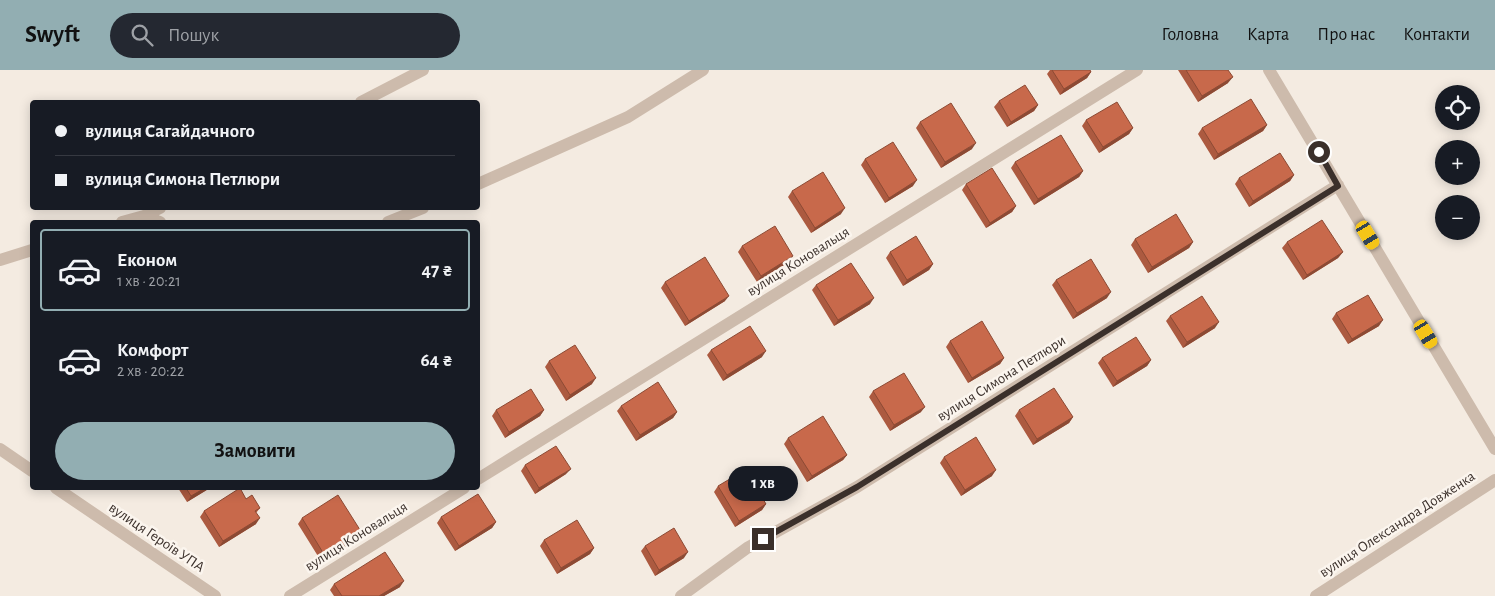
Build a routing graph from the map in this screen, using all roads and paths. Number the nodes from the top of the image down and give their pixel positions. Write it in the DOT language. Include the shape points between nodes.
graph roads {
  1 [pos="423,70"];
  2 [pos="703,70"];
  3 [pos="1137,70"];
  4 [pos="1269,70"];
  5 [pos="365,100"];
  6 [pos="480,183"];
  7 [pos="1338,186"];
  8 [pos="156,210"];
  9 [pos="418,210"];
  10 [pos="144,216"];
  11 [pos="129,220"];
  12 [pos="155,220"];
  13 [pos="393,220"];
  14 [pos="30,251"];
  15 [pos="0,260"];
  16 [pos="0,449"];
  17 [pos="1495,449"];
  18 [pos="30,470"];
  19 [pos="480,478"];
  20 [pos="1495,480"];
  21 [pos="59,490"];
  22 [pos="461,490"];
  23 [pos="215,596"];
  24 [pos="290,596"];
  25 [pos="681,596"];
  26 [pos="1316,596"];
  1 -- 5 [label="street"];
  2 -- 6 [label="street" via="628,117"];
  3 -- 19 [label="street, вулиця Коновальця"];
  4 -- 7 [label="street"];
  7 -- 17 [label="street"];
  7 -- 25 [label="street, вулиця Симона Петлюри" via="857,487 747,548"];
  8 -- 10 [label="street"];
  9 -- 13 [label="street"];
  10 -- 11 [label="street"];
  10 -- 12 [label="street"];
  14 -- 15 [label="street"];
  16 -- 18 [label="street"];
  20 -- 26 [label="street, вулиця Олександра Довженка"];
  21 -- 23 [label="street, вулиця Героїв УПА"];
  22 -- 24 [label="street, вулиця Коновальця"];
}
